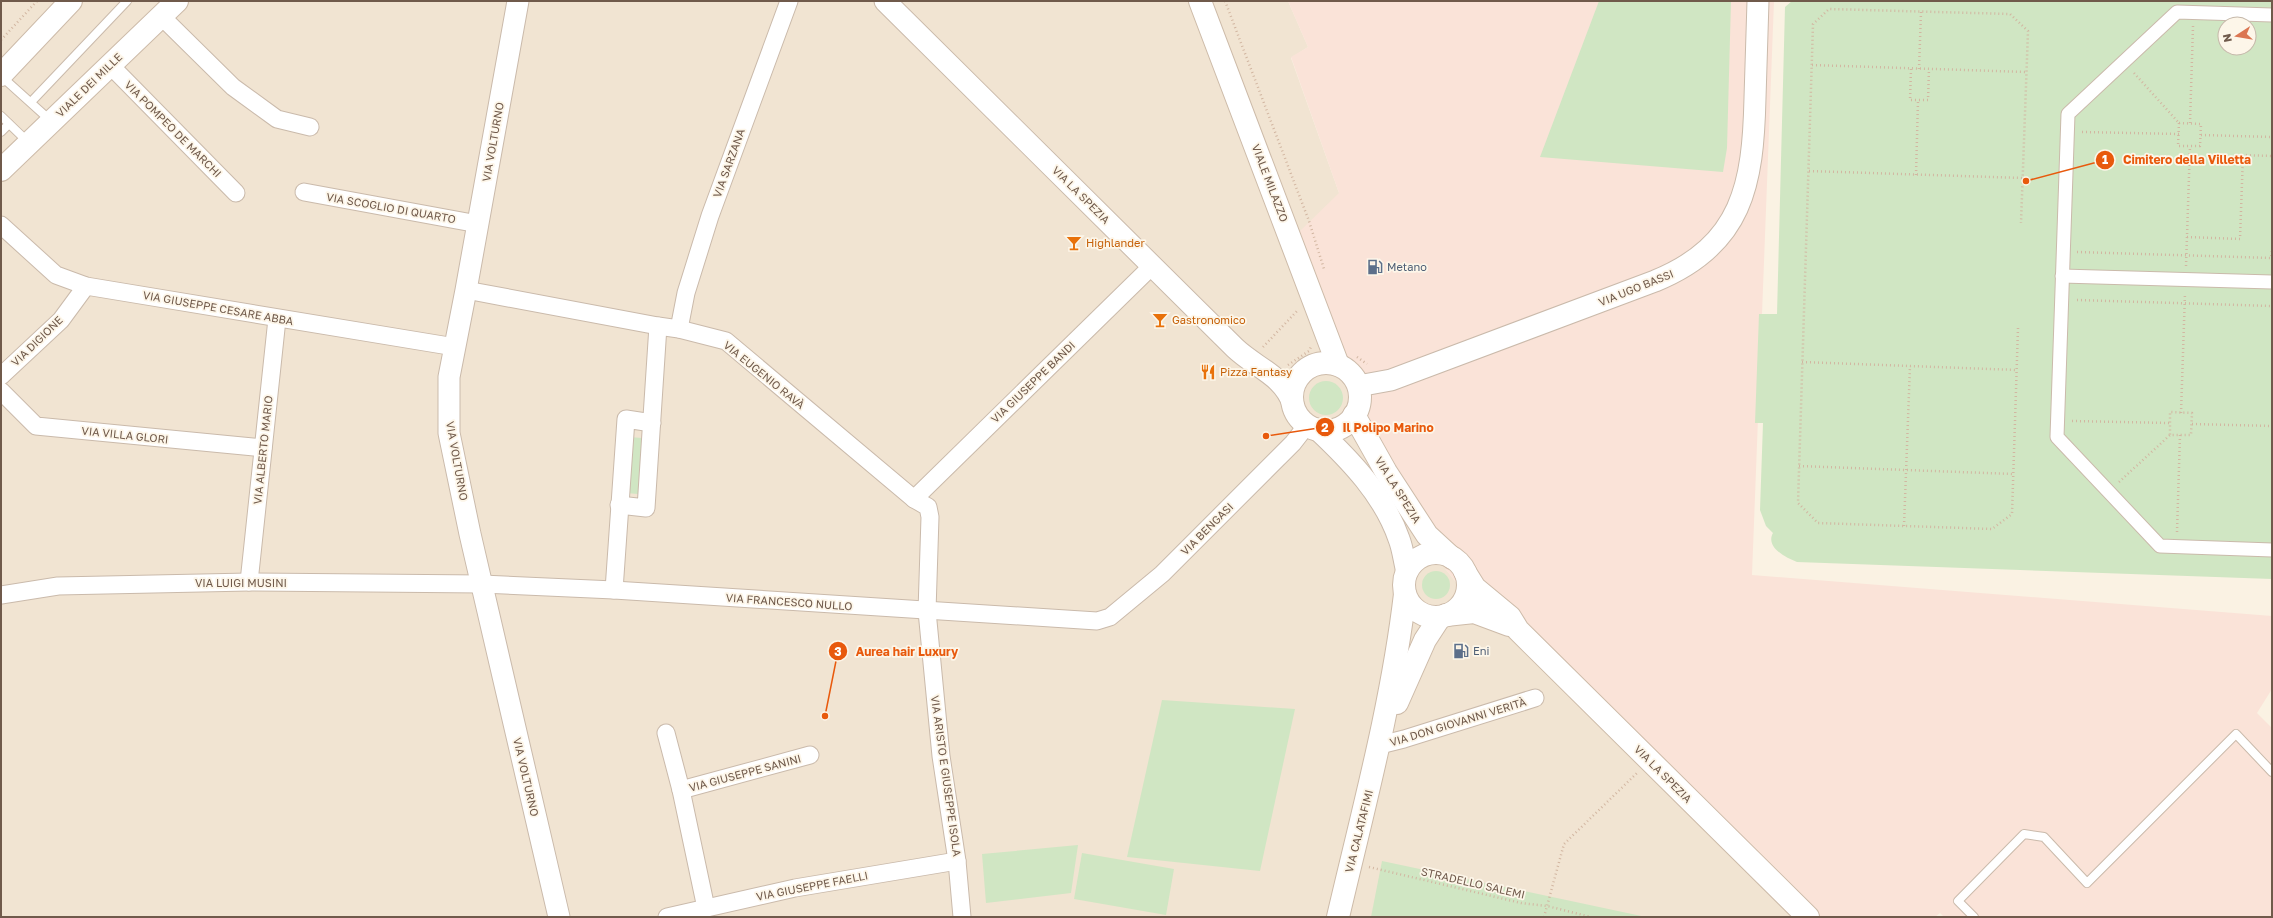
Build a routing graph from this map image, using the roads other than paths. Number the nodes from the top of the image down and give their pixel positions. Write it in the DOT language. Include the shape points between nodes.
graph roads {
  1 [pos="71,1"];
  2 [pos="127,1"];
  3 [pos="177,1"];
  4 [pos="518,1"];
  5 [pos="789,1"];
  6 [pos="885,1"];
  7 [pos="1200,1"];
  8 [pos="1758,1"];
  9 [pos="2272,15"];
  10 [pos="161,16"];
  11 [pos="110,65"];
  12 [pos="1,75"];
  13 [pos="30,102"];
  14 [pos="1,116"];
  15 [pos="51,122"];
  16 [pos="9,124"];
  17 [pos="310,127"];
  18 [pos="1,132"];
  19 [pos="29,143"];
  20 [pos="1,170"];
  21 [pos="304,192"];
  22 [pos="236,193"];
  23 [pos="478,224"];
  24 [pos="1,225"];
  25 [pos="1152,266"];
  26 [pos="2062,276"];
  27 [pos="2272,282"];
  28 [pos="86,286"];
  29 [pos="466,290"];
  30 [pos="277,319"];
  31 [pos="658,326"];
  32 [pos="678,328"];
  33 [pos="455,347"];
  34 [pos="1345,359"];
  35 [pos="1,376"];
  36 [pos="1358,386"];
  37 [pos="1,391"];
  38 [pos="1293,404"];
  39 [pos="1354,415"];
  40 [pos="652,424"];
  41 [pos="1312,427"];
  42 [pos="263,448"];
  43 [pos="914,499"];
  44 [pos="619,505"];
  45 [pos="2272,550"];
  46 [pos="1458,565"];
  47 [pos="1406,572"];
  48 [pos="249,582"];
  49 [pos="482,584"];
  50 [pos="614,590"];
  51 [pos="1,594"];
  52 [pos="1405,594"];
  53 [pos="927,611"];
  54 [pos="1443,616"];
  55 [pos="1097,621"];
  56 [pos="1518,630"];
  57 [pos="1535,698"];
  58 [pos="666,733"];
  59 [pos="1380,745"];
  60 [pos="810,756"];
  61 [pos="2272,772"];
  62 [pos="681,790"];
  63 [pos="957,860"];
  64 [pos="706,908"];
  65 [pos="559,917"];
  66 [pos="667,917"];
  67 [pos="962,917"];
  68 [pos="1338,917"];
  69 [pos="1808,917"];
  70 [pos="1974,917"];
  1 -- 12 [label="main road"];
  2 -- 13 [label="lane"];
  3 -- 10 [label="main road, VIALE DEI MILLE"];
  4 -- 23 [label="street, VIA VOLTURNO"];
  5 -- 32 [label="street, VIA SARZANA" via="710,216"];
  6 -- 25 [label="street, VIA LA SPEZIA"];
  7 -- 34 [label="main road, VIALE MILAZZO"];
  8 -- 36 [label="street, VIA UGO BASSI" via="1752,162 1740,204 1715,242 1687,265 1655,281 1391,380"];
  9 -- 26 [label="street" via="2177,12 2068,114"];
  10 -- 11 [label="main road, VIALE DEI MILLE"];
  10 -- 17 [label="street" via="233,88 277,119"];
  11 -- 15 [label="main road, VIALE DEI MILLE"];
  11 -- 22 [label="street, VIA POMPEO DE MARCHI"];
  12 -- 13 [label="lane"];
  13 -- 15 [label="lane"];
  14 -- 16 [label="lane"];
  15 -- 19 [label="main road, VIALE DEI MILLE"];
  16 -- 18 [label="lane"];
  16 -- 19 [label="lane"];
  19 -- 20 [label="main road, VIALE DEI MILLE"];
  21 -- 23 [label="street, VIA SCOGLIO DI QUARTO"];
  23 -- 29 [label="street, VIA VOLTURNO"];
  24 -- 28 [label="street, VIA GIUSEPPE CESARE ABBA" via="56,275"];
  25 -- 38 [label="street, VIA LA SPEZIA" via="1241,354 1277,379"];
  25 -- 43 [label="street, VIA GIUSEPPE BANDI"];
  26 -- 27 [label="street"];
  26 -- 45 [label="street" via="2056,437 2160,546"];
  28 -- 30 [label="street, VIA GIUSEPPE CESARE ABBA"];
  28 -- 35 [label="street, VIA DIGIONE" via="61,320"];
  29 -- 31 [label="street, VIA EUGENIO RAVÀ"];
  29 -- 33 [label="street, VIA VOLTURNO"];
  30 -- 33 [label="street, VIA GIUSEPPE CESARE ABBA"];
  30 -- 42 [label="street, VIA ALBERTO MARIO"];
  31 -- 32 [label="street, VIA EUGENIO RAVÀ"];
  31 -- 40 [label="street"];
  32 -- 43 [label="street, VIA EUGENIO RAVÀ" via="726,341"];
  33 -- 49 [label="street, VIA VOLTURNO" via="449,377 450,433"];
  34 -- 36 [label="main road"];
  34 -- 38 [label="main road" via="1308,368 1295,383"];
  36 -- 39 [label="main road" via="1360,396"];
  37 -- 42 [label="street, VIA VILLA GLORI" via="36,426"];
  38 -- 41 [label="main road, VIA LA SPEZIA" via="1301,419"];
  39 -- 41 [label="main road" via="1338,428 1327,431"];
  39 -- 46 [label="main road, VIA LA SPEZIA" via="1386,472 1427,535"];
  40 -- 44 [label="street" via="646,508"];
  40 -- 44 [label="street" via="626,419"];
  41 -- 47 [label="street, VIA LA SPEZIA" via="1359,472 1386,511 1400,539"];
  41 -- 55 [label="street, VIA BENGASI" via="1162,574 1110,617"];
  42 -- 48 [label="street, VIA ALBERTO MARIO"];
  43 -- 53 [label="street, VIA EUGENIO RAVÀ" via="928,507 930,517"];
  44 -- 50 [label="street"];
  46 -- 47 [label="main road" via="1438,553 1423,556"];
  46 -- 54 [label="main road" via="1468,585 1465,597 1458,608"];
  46 -- 56 [label="main road, VIA LA SPEZIA" via="1478,591 1510,618"];
  47 -- 52 [label="main road, VIA LA SPEZIA"];
  48 -- 49 [label="street, VIA LUIGI MUSINI"];
  48 -- 51 [label="street, VIA LUIGI MUSINI" via="58,586"];
  49 -- 50 [label="street, VIA FRANCESCO NULLO"];
  49 -- 65 [label="street, VIA VOLTURNO"];
  50 -- 53 [label="street, VIA FRANCESCO NULLO"];
  52 -- 54 [label="main road, VIA LA SPEZIA" via="1413,608 1419,612 1426,616"];
  52 -- 59 [label="main road, VIA CALATAFIMI" via="1398,653"];
  53 -- 55 [label="street, VIA FRANCESCO NULLO"];
  53 -- 63 [label="street, VIA ARISTO E GIUSEPPE ISOLA" via="941,756"];
  54 -- 56 [label="main road, VIA LA SPEZIA" via="1478,612"];
  54 -- 59 [label="main road, VIA CALATAFIMI" via="1425,640"];
  56 -- 69 [label="main road, VIA LA SPEZIA"];
  57 -- 59 [label="street, VIA DON GIOVANNI VERITÀ"];
  58 -- 62 [label="street"];
  59 -- 68 [label="main road, VIA CALATAFIMI"];
  60 -- 62 [label="street, VIA GIUSEPPE SANINI"];
  61 -- 70 [label="lane" via="2236,734 2087,883 2044,837 2024,834 1958,901"];
  62 -- 64 [label="street, VIA GIUSEPPE SANINI"];
  63 -- 64 [label="street, VIA GIUSEPPE FAELLI" via="795,888"];
  63 -- 67 [label="street, VIA ARISTO E GIUSEPPE ISOLA"];
  64 -- 66 [label="street, VIA GIUSEPPE FAELLI"];
}
